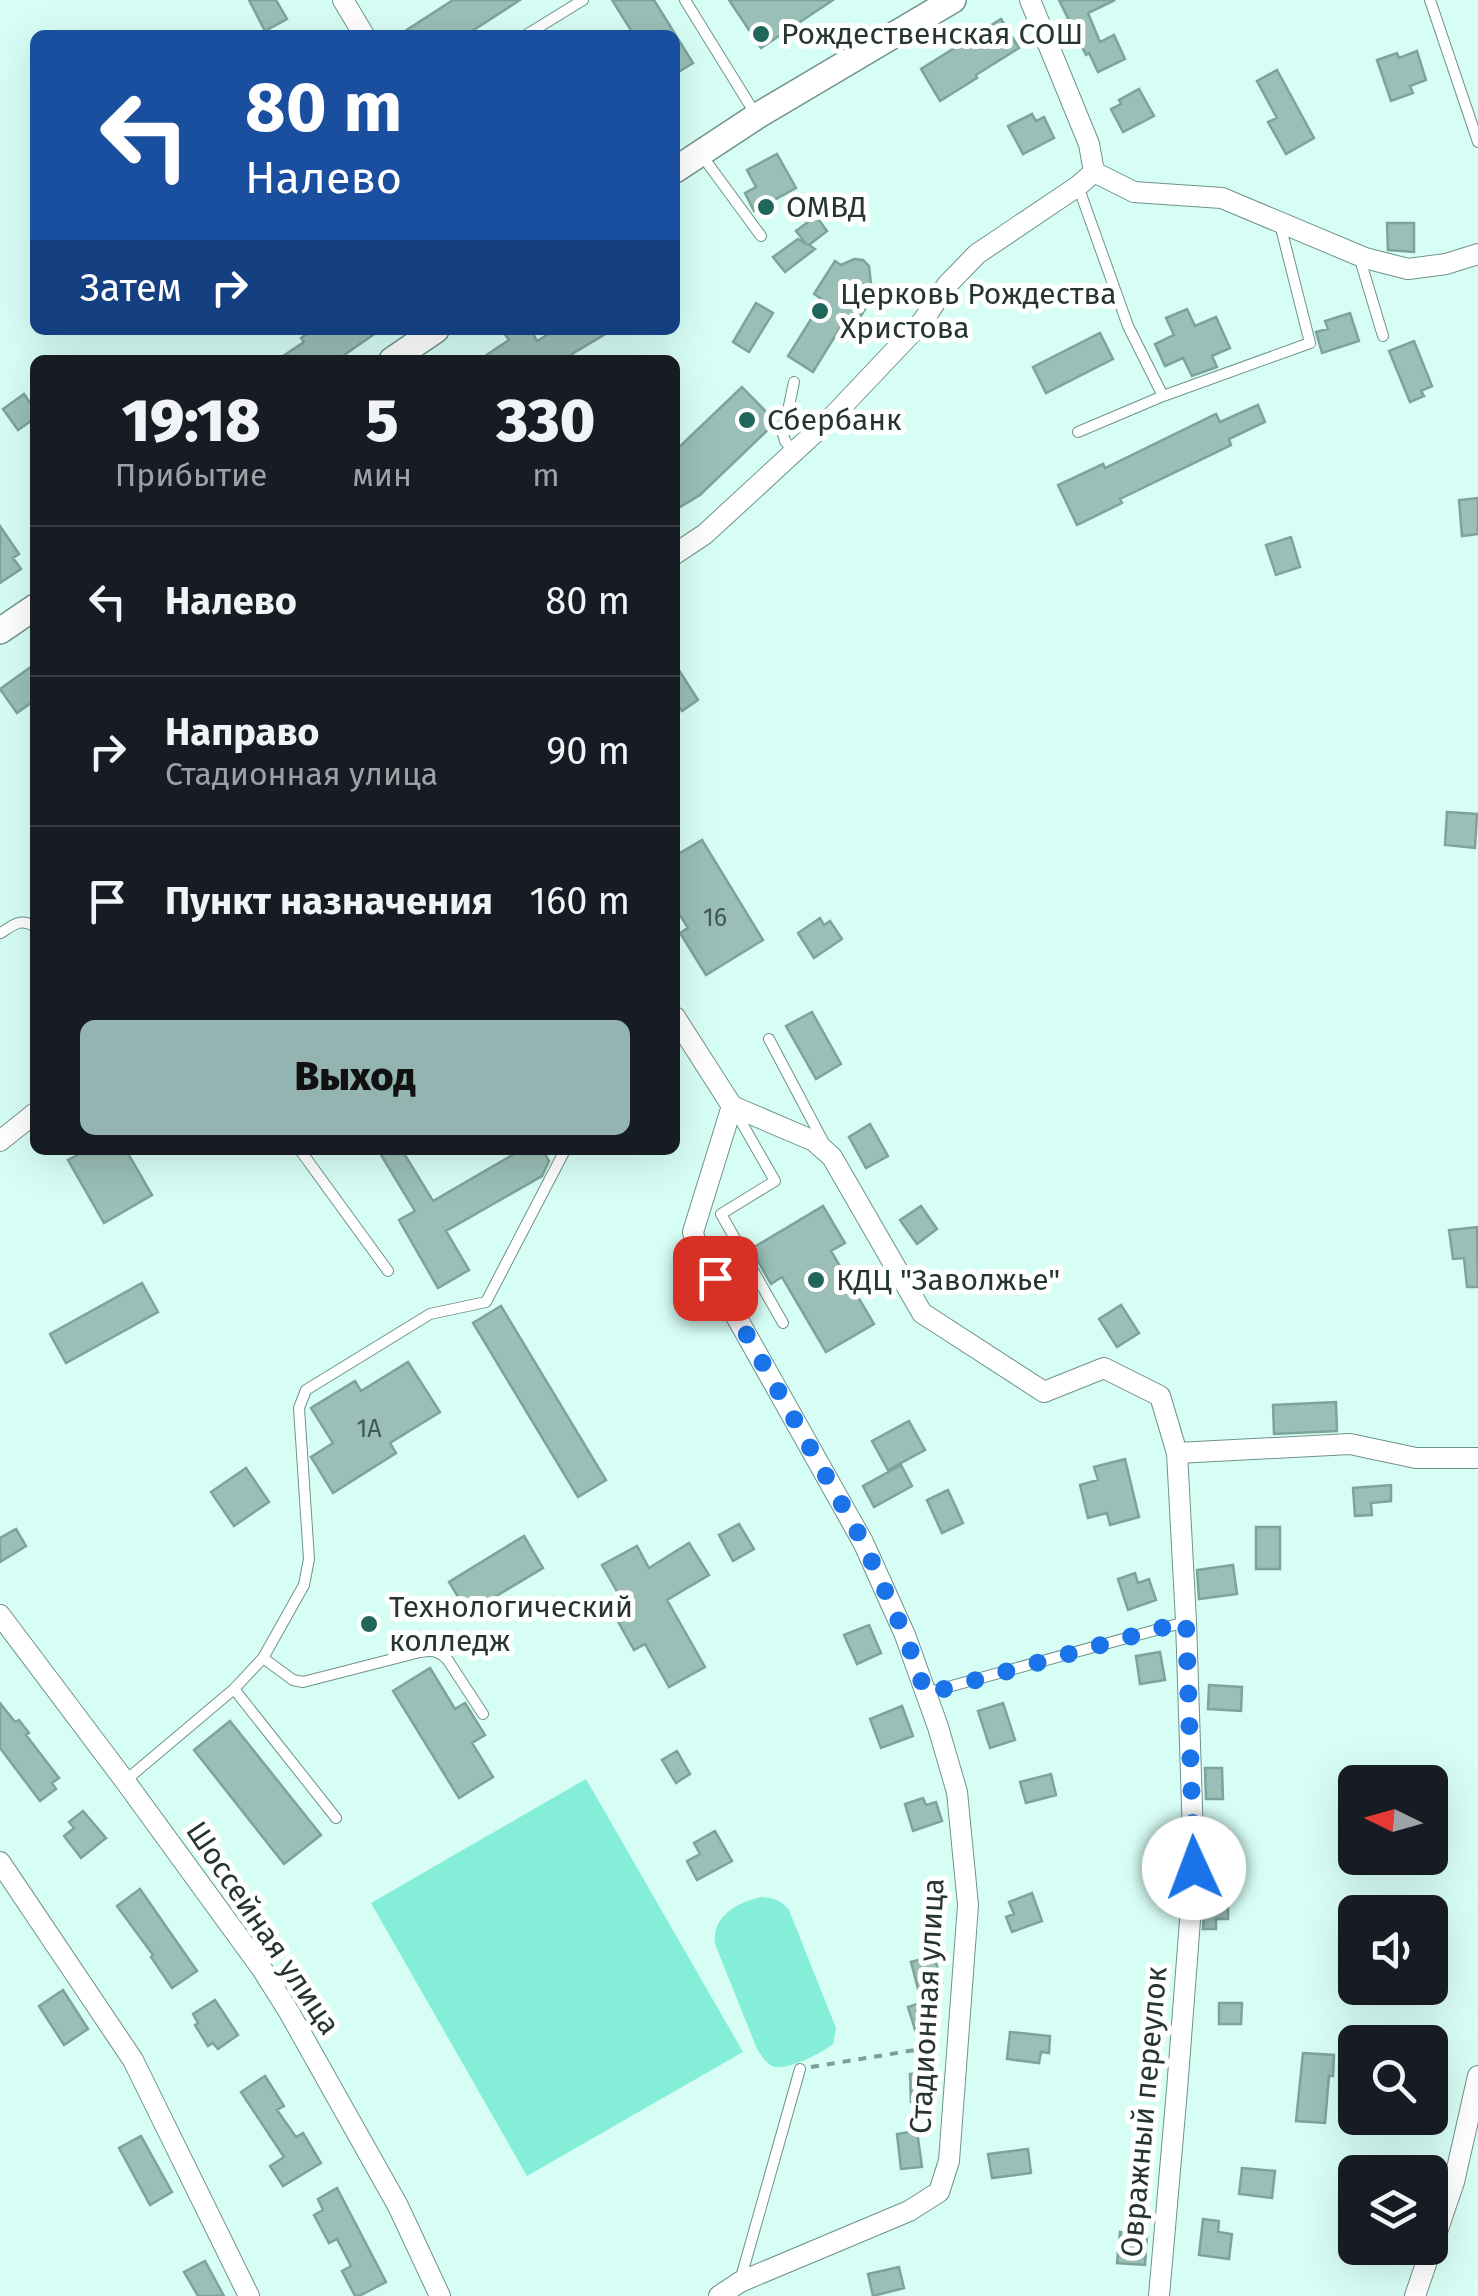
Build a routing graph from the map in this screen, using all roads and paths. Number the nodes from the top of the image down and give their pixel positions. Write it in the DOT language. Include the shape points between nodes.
graph roads {
  1 [pos="343,0"];
  2 [pos="582,0"];
  3 [pos="685,0"];
  4 [pos="952,0"];
  5 [pos="1030,0"];
  6 [pos="1430,0"];
  7 [pos="361,30"];
  8 [pos="534,30"];
  9 [pos="757,116"];
  10 [pos="1478,142"];
  11 [pos="700,154"];
  12 [pos="680,167"];
  13 [pos="1086,179"];
  14 [pos="1280,224"];
  15 [pos="761,236"];
  16 [pos="1478,254"];
  17 [pos="1359,256"];
  18 [pos="429,335"];
  19 [pos="1383,336"];
  20 [pos="399,355"];
  21 [pos="794,382"];
  22 [pos="1163,396"];
  23 [pos="1078,432"];
  24 [pos="794,452"];
  25 [pos="680,551"];
  26 [pos="30,609"];
  27 [pos="0,630"];
  28 [pos="30,924"];
  29 [pos="1,933"];
  30 [pos="680,1025"];
  31 [pos="769,1040"];
  32 [pos="732,1106"];
  33 [pos="30,1117"];
  34 [pos="0,1141"];
  35 [pos="304,1155"];
  36 [pos="563,1155"];
  37 [pos="832,1158"];
  38 [pos="388,1271"];
  39 [pos="782,1323"];
  40 [pos="1178,1454"];
  41 [pos="1478,1458"];
  42 [pos="0,1615"];
  43 [pos="1186,1621"];
  44 [pos="263,1658"];
  45 [pos="234,1689"];
  46 [pos="926,1694"];
  47 [pos="483,1714"];
  48 [pos="125,1781"];
  49 [pos="336,1818"];
  50 [pos="0,1862"];
  51 [pos="960,2042"];
  52 [pos="800,2069"];
  53 [pos="1478,2076"];
  54 [pos="740,2282"];
  55 [pos="250,2296"];
  56 [pos="440,2296"];
  57 [pos="719,2296"];
  58 [pos="1159,2296"];
  59 [pos="1416,2296"];
  1 -- 7 [label="street"];
  2 -- 8 [label="lane"];
  3 -- 9 [label="lane"];
  4 -- 9 [label="street"];
  5 -- 13 [label="street" via="1090,144"];
  6 -- 10 [label="lane"];
  9 -- 11 [label="street"];
  11 -- 12 [label="street"];
  11 -- 15 [label="lane"];
  13 -- 14 [label="street" via="1134,192 1222,198"];
  13 -- 22 [label="lane" via="1128,326"];
  13 -- 24 [label="street" via="976,254 922,322"];
  14 -- 17 [label="street"];
  14 -- 22 [label="lane" via="1310,344"];
  16 -- 17 [label="street" via="1408,269"];
  17 -- 19 [label="lane"];
  18 -- 20 [label="street"];
  21 -- 24 [label="lane" via="783,434"];
  22 -- 23 [label="lane"];
  24 -- 25 [label="street"];
  26 -- 27 [label="street"];
  28 -- 29 [label="lane" via="17,922"];
  30 -- 32 [label="street"];
  31 -- 37 [label="lane"];
  32 -- 37 [label="street" via="814,1140"];
  32 -- 39 [label="lane" via="775,1181 720,1214"];
  32 -- 46 [label="street, Стадионная улица" via="693,1232 696,1245 863,1542"];
  33 -- 34 [label="street"];
  35 -- 38 [label="lane"];
  36 -- 44 [label="lane" via="486,1302 430,1314 306,1390 298,1408 310,1559 304,1586"];
  37 -- 40 [label="street, Овражный переулок" via="922,1313 1044,1392 1104,1368 1160,1396"];
  40 -- 41 [label="street" via="1350,1444 1416,1458"];
  40 -- 43 [label="street, Овражный переулок"];
  42 -- 48 [label="street, Шоссейная улица"];
  43 -- 46 [label="lane"];
  43 -- 58 [label="street, Овражный переулок" via="1194,1868"];
  44 -- 45 [label="lane"];
  44 -- 47 [label="lane" via="303,1682 439,1652"];
  45 -- 48 [label="lane"];
  45 -- 49 [label="lane"];
  46 -- 51 [label="street, Стадионная улица" via="957,1792 968,1905"];
  48 -- 56 [label="street, Шоссейная улица" via="262,1969 398,2206"];
  50 -- 55 [label="street" via="133,2060"];
  51 -- 52 [label="path"];
  51 -- 54 [label="street, Стадионная улица" via="949,2160 939,2192"];
  52 -- 54 [label="lane"];
  53 -- 59 [label="street" via="1454,2182"];
  54 -- 57 [label="street, Стадионная улица"];
}
